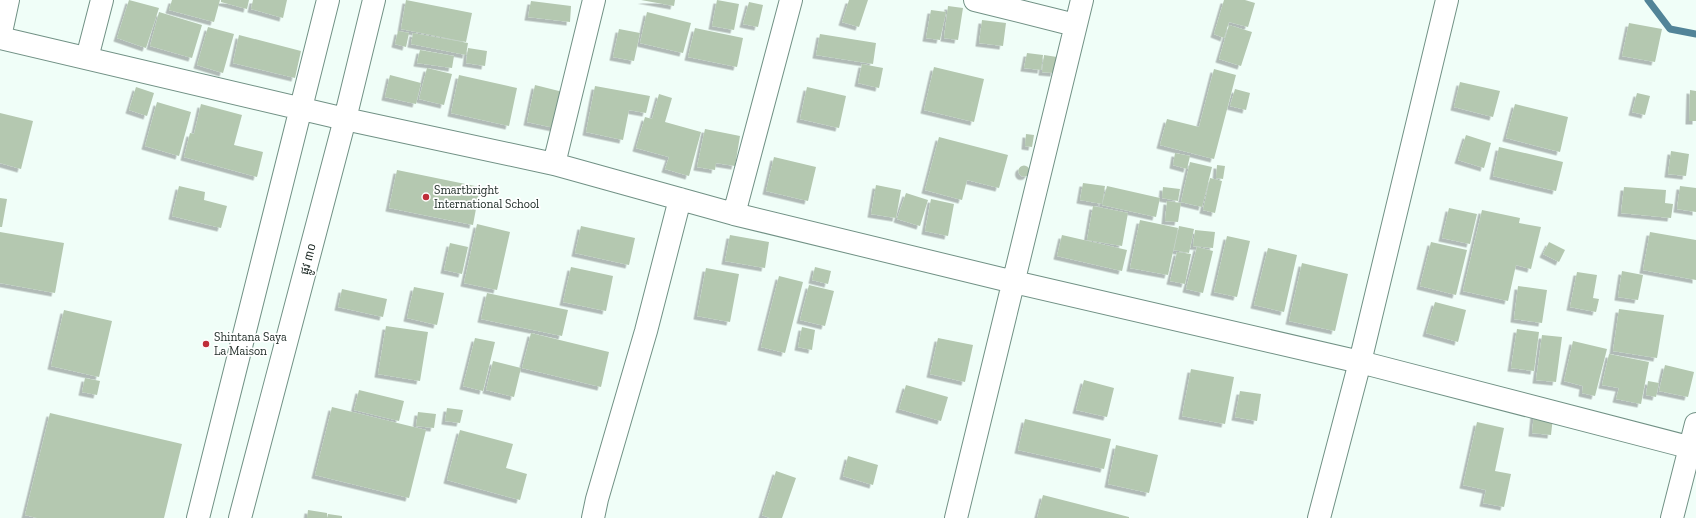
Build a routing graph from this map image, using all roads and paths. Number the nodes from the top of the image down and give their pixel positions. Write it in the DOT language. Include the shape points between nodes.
graph roads {
  1 [pos="8,0"];
  2 [pos="102,0"];
  3 [pos="328,0"];
  4 [pos="374,0"];
  5 [pos="594,0"];
  6 [pos="791,0"];
  7 [pos="975,0"];
  8 [pos="1082,0"];
  9 [pos="1447,0"];
  10 [pos="1075,24"];
  11 [pos="0,37"];
  12 [pos="87,58"];
  13 [pos="301,107"];
  14 [pos="345,119"];
  15 [pos="554,164"];
  16 [pos="680,199"];
  17 [pos="734,214"];
  18 [pos="1014,282"];
  19 [pos="1360,362"];
  20 [pos="1696,424"];
  21 [pos="1693,448"];
  22 [pos="198,518"];
  23 [pos="240,518"];
  24 [pos="593,518"];
  25 [pos="956,518"];
  26 [pos="1319,518"];
  27 [pos="1672,518"];
  1 -- 11 [label="street"];
  2 -- 12 [label="street"];
  3 -- 13 [label="street"];
  4 -- 14 [label="street, ផ្លូវ ៣០"];
  5 -- 15 [label="street"];
  6 -- 17 [label="street"];
  7 -- 10 [label="street"];
  8 -- 10 [label="street"];
  9 -- 19 [label="street"];
  10 -- 18 [label="street"];
  11 -- 12 [label="street"];
  12 -- 13 [label="street"];
  13 -- 14 [label="street"];
  13 -- 22 [label="street"];
  14 -- 15 [label="street"];
  14 -- 23 [label="street, ផ្លូវ ៣០"];
  15 -- 16 [label="street"];
  16 -- 17 [label="street"];
  16 -- 24 [label="street"];
  17 -- 18 [label="street"];
  18 -- 19 [label="street"];
  18 -- 25 [label="street"];
  19 -- 21 [label="street"];
  19 -- 26 [label="street"];
  20 -- 21 [label="street"];
  21 -- 27 [label="street"];
}
